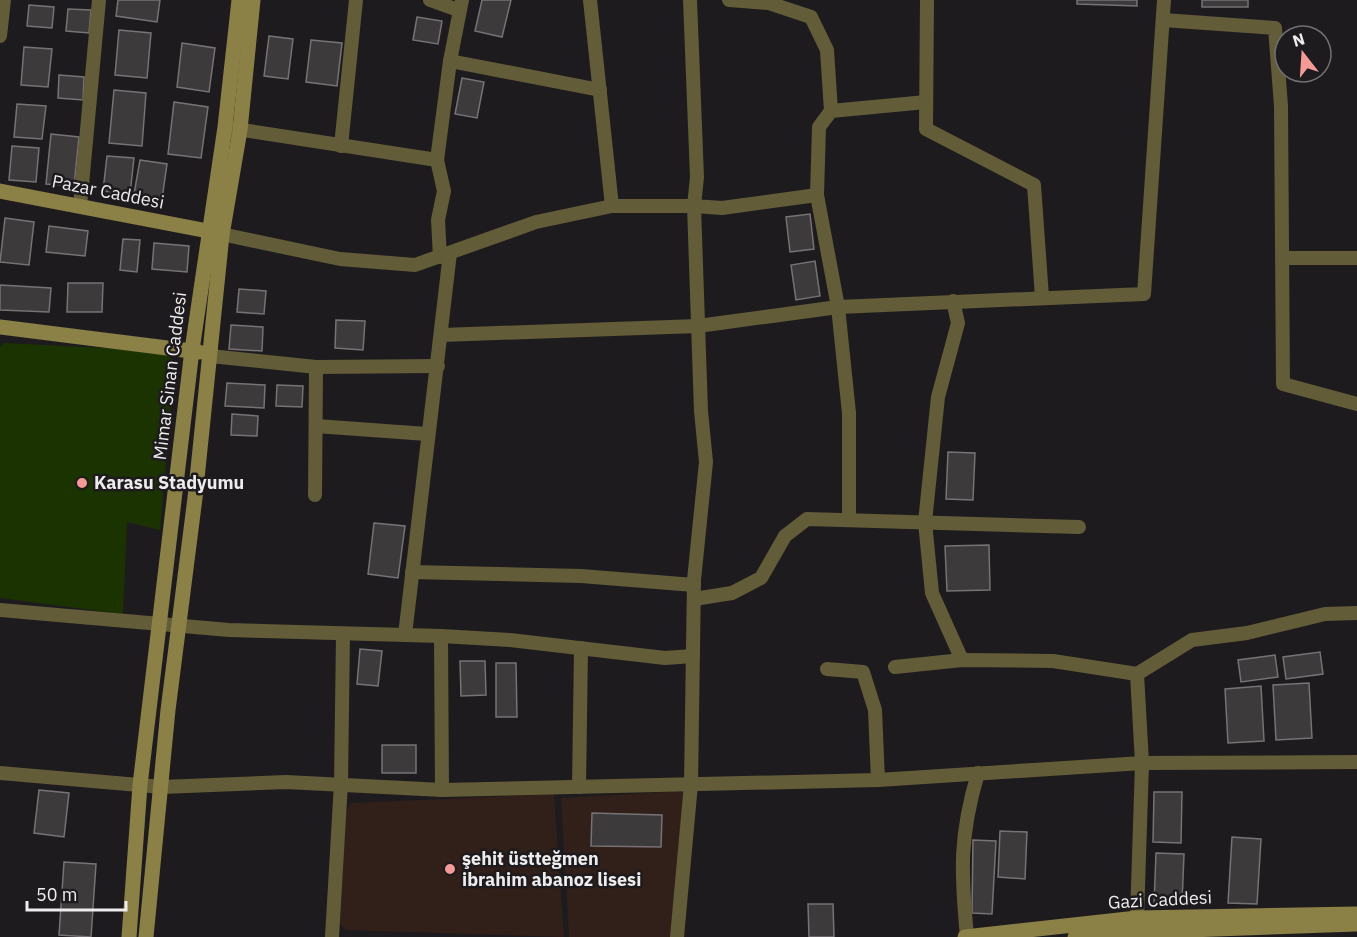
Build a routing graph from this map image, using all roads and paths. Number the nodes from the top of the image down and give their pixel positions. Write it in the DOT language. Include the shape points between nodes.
graph roads {
  1 [pos="4,0"];
  2 [pos="99,0"];
  3 [pos="239,0"];
  4 [pos="253,0"];
  5 [pos="356,0"];
  6 [pos="430,0"];
  7 [pos="590,0"];
  8 [pos="690,0"];
  9 [pos="729,0"];
  10 [pos="927,0"];
  11 [pos="1164,0"];
  12 [pos="460,5"];
  13 [pos="1163,20"];
  14 [pos="0,36"];
  15 [pos="450,61"];
  16 [pos="600,90"];
  17 [pos="926,102"];
  18 [pos="831,111"];
  19 [pos="233,128"];
  20 [pos="341,146"];
  21 [pos="437,159"];
  22 [pos="0,191"];
  23 [pos="817,195"];
  24 [pos="80,206"];
  25 [pos="612,206"];
  26 [pos="694,206"];
  27 [pos="215,233"];
  28 [pos="445,255"];
  29 [pos="1283,258"];
  30 [pos="1357,258"];
  31 [pos="1042,297"];
  32 [pos="953,301"];
  33 [pos="838,307"];
  34 [pos="698,326"];
  35 [pos="0,327"];
  36 [pos="442,335"];
  37 [pos="192,350"];
  38 [pos="210,356"];
  39 [pos="438,366"];
  40 [pos="316,367"];
  41 [pos="1357,404"];
  42 [pos="316,426"];
  43 [pos="427,434"];
  44 [pos="315,495"];
  45 [pos="849,520"];
  46 [pos="925,522"];
  47 [pos="1078,527"];
  48 [pos="412,572"];
  49 [pos="694,592"];
  50 [pos="0,610"];
  51 [pos="1357,613"];
  52 [pos="160,625"];
  53 [pos="178,626"];
  54 [pos="405,634"];
  55 [pos="343,635"];
  56 [pos="441,636"];
  57 [pos="581,648"];
  58 [pos="693,656"];
  59 [pos="962,660"];
  60 [pos="895,667"];
  61 [pos="827,669"];
  62 [pos="1137,674"];
  63 [pos="1357,762"];
  64 [pos="1142,763"];
  65 [pos="0,774"];
  66 [pos="978,774"];
  67 [pos="878,780"];
  68 [pos="341,783"];
  69 [pos="691,784"];
  70 [pos="140,785"];
  71 [pos="162,787"];
  72 [pos="579,787"];
  73 [pos="442,790"];
  74 [pos="1357,914"];
  75 [pos="1357,924"];
  76 [pos="1134,929"];
  77 [pos="1234,932"];
  78 [pos="129,937"];
  79 [pos="146,937"];
  80 [pos="332,937"];
  81 [pos="677,937"];
  82 [pos="966,937"];
  83 [pos="1075,937"];
  1 -- 14 [label="street"];
  2 -- 24 [label="street"];
  3 -- 19 [label="main road, Mimar Sinan Caddesi"];
  4 -- 19 [label="main road, Mimar Sinan Caddesi"];
  5 -- 20 [label="street"];
  6 -- 12 [label="street"];
  7 -- 16 [label="street"];
  8 -- 26 [label="street" via="698,177"];
  9 -- 18 [label="street" via="770,3 811,16 827,50"];
  10 -- 17 [label="street"];
  11 -- 13 [label="street"];
  12 -- 15 [label="street"];
  13 -- 29 [label="street" via="1275,28 1281,106"];
  13 -- 31 [label="street" via="1144,294"];
  15 -- 16 [label="street"];
  15 -- 21 [label="street"];
  16 -- 25 [label="street"];
  17 -- 18 [label="street"];
  17 -- 31 [label="street" via="926,129 1034,185"];
  18 -- 23 [label="street" via="819,127"];
  19 -- 20 [label="street"];
  19 -- 27 [label="main road, Mimar Sinan Caddesi"];
  20 -- 21 [label="street"];
  21 -- 28 [label="street" via="444,190 438,220"];
  22 -- 24 [label="main road, Pazar Caddesi"];
  23 -- 26 [label="street" via="722,208"];
  23 -- 33 [label="street"];
  24 -- 27 [label="main road, Pazar Caddesi"];
  25 -- 26 [label="street"];
  25 -- 28 [label="street" via="536,222"];
  26 -- 34 [label="street"];
  27 -- 28 [label="street" via="340,259 415,265"];
  27 -- 37 [label="main road, Mimar Sinan Caddesi"];
  27 -- 38 [label="main road, Mimar Sinan Caddesi"];
  28 -- 36 [label="street"];
  29 -- 30 [label="street"];
  29 -- 41 [label="street" via="1283,384"];
  31 -- 32 [label="street"];
  32 -- 33 [label="street"];
  32 -- 46 [label="street" via="958,323 938,396"];
  33 -- 34 [label="street"];
  33 -- 45 [label="street" via="849,413"];
  34 -- 36 [label="street"];
  34 -- 49 [label="street" via="706,462"];
  35 -- 37 [label="main road"];
  36 -- 39 [label="street"];
  37 -- 38 [label="main road"];
  37 -- 52 [label="main road, Mimar Sinan Caddesi"];
  38 -- 40 [label="street"];
  38 -- 53 [label="main road, Mimar Sinan Caddesi"];
  39 -- 40 [label="street"];
  39 -- 43 [label="street"];
  40 -- 42 [label="street"];
  42 -- 43 [label="street"];
  42 -- 44 [label="street"];
  43 -- 48 [label="street"];
  45 -- 46 [label="street"];
  45 -- 49 [label="street" via="807,519 785,536 761,578 732,593"];
  46 -- 47 [label="street"];
  46 -- 59 [label="street" via="932,593"];
  48 -- 49 [label="street" via="581,576"];
  48 -- 54 [label="street"];
  49 -- 58 [label="street"];
  50 -- 52 [label="street"];
  51 -- 62 [label="street" via="1325,614 1247,633 1192,640"];
  52 -- 53 [label="street"];
  52 -- 70 [label="main road, Mimar Sinan Caddesi"];
  53 -- 55 [label="street"];
  53 -- 71 [label="main road, Mimar Sinan Caddesi"];
  54 -- 55 [label="street"];
  54 -- 56 [label="street"];
  55 -- 68 [label="street"];
  56 -- 57 [label="street"];
  56 -- 73 [label="street"];
  57 -- 58 [label="street" via="665,658"];
  57 -- 72 [label="street"];
  58 -- 69 [label="street"];
  59 -- 60 [label="street"];
  59 -- 62 [label="street" via="1053,661"];
  61 -- 67 [label="street" via="863,672 875,710"];
  62 -- 64 [label="street"];
  63 -- 64 [label="street"];
  64 -- 66 [label="street"];
  64 -- 76 [label="street"];
  65 -- 70 [label="street"];
  66 -- 67 [label="street"];
  66 -- 82 [label="street" via="963,833 961,873"];
  67 -- 69 [label="street"];
  68 -- 71 [label="street"];
  68 -- 73 [label="street"];
  68 -- 80 [label="street"];
  69 -- 72 [label="street"];
  69 -- 81 [label="street"];
  70 -- 71 [label="street"];
  70 -- 78 [label="main road, Mimar Sinan Caddesi"];
  71 -- 79 [label="main road"];
  72 -- 73 [label="street"];
  74 -- 76 [label="main road, Gazi Caddesi"];
  75 -- 77 [label="main road"];
  76 -- 77 [label="main road"];
  76 -- 82 [label="main road, Gazi Caddesi"];
  76 -- 83 [label="main road"];
}
